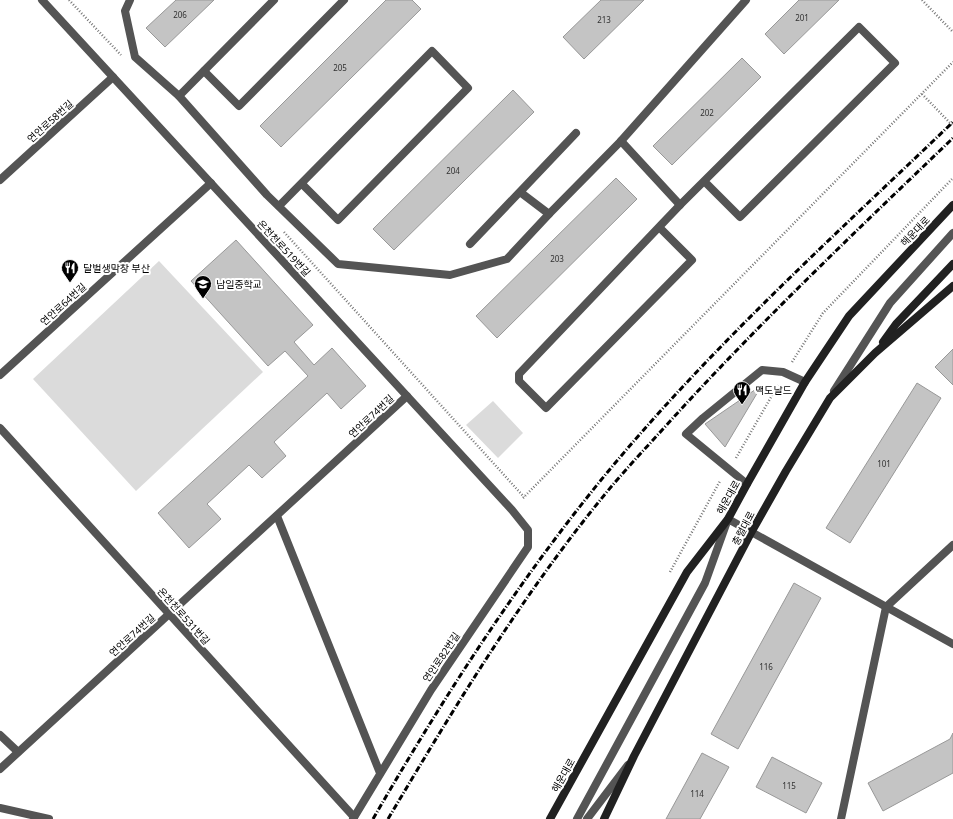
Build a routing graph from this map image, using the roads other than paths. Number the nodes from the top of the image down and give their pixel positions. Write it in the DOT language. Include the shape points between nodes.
graph roads {
  1 [pos="42,0"];
  2 [pos="130,0"];
  3 [pos="274,0"];
  4 [pos="344,0"];
  5 [pos="746,0"];
  6 [pos="204,71"];
  7 [pos="113,77"];
  8 [pos="180,96"];
  9 [pos="621,140"];
  10 [pos="0,180"];
  11 [pos="705,182"];
  12 [pos="211,183"];
  13 [pos="302,184"];
  14 [pos="680,205"];
  15 [pos="953,205"];
  16 [pos="279,206"];
  17 [pos="549,214"];
  18 [pos="659,227"];
  19 [pos="953,233"];
  20 [pos="470,244"];
  21 [pos="953,264"];
  22 [pos="953,286"];
  23 [pos="875,353"];
  24 [pos="0,375"];
  25 [pos="805,382"];
  26 [pos="407,396"];
  27 [pos="830,398"];
  28 [pos="0,428"];
  29 [pos="746,484"];
  30 [pos="512,510"];
  31 [pos="277,516"];
  32 [pos="728,519"];
  33 [pos="752,531"];
  34 [pos="953,545"];
  35 [pos="886,607"];
  36 [pos="169,614"];
  37 [pos="953,644"];
  38 [pos="0,735"];
  39 [pos="18,752"];
  40 [pos="634,756"];
  41 [pos="0,769"];
  42 [pos="380,772"];
  43 [pos="0,808"];
  44 [pos="354,818"];
  45 [pos="49,819"];
  46 [pos="550,819"];
  47 [pos="576,819"];
  48 [pos="587,819"];
  49 [pos="604,819"];
  50 [pos="840,819"];
  1 -- 7 [label="street, 온천천로519번길"];
  2 -- 8 [label="street" via="125,11 135,57"];
  3 -- 6 [label="street"];
  4 -- 6 [label="street" via="239,106"];
  5 -- 9 [label="street"];
  6 -- 8 [label="street"];
  7 -- 10 [label="street, 연안로58번길"];
  7 -- 12 [label="street, 온천천로519번길"];
  8 -- 16 [label="street"];
  9 -- 14 [label="street"];
  9 -- 17 [label="street"];
  11 -- 11 [label="street" via="859,27 895,63 740,218"];
  11 -- 14 [label="street"];
  12 -- 24 [label="street, 연안로64번길"];
  12 -- 26 [label="street, 온천천로519번길"];
  13 -- 13 [label="street" via="432,51 468,88 338,220"];
  13 -- 16 [label="street"];
  14 -- 18 [label="street"];
  15 -- 25 [label="main road, 해운대로" via="849,316"];
  16 -- 17 [label="street" via="338,264 450,275 507,259"];
  17 -- 20 [label="street" via="520,192 576,133"];
  18 -- 18 [label="street" via="519,374 520,381 546,408 692,260"];
  19 -- 27 [label="street" via="890,303"];
  21 -- 23 [label="main road" via="896,324"];
  22 -- 23 [label="main road, 충렬대로"];
  23 -- 27 [label="main road, 충렬대로"];
  25 -- 29 [label="main road, 해운대로"];
  25 -- 29 [label="street" via="783,372 762,370 686,434"];
  26 -- 30 [label="street, 온천천로519번길"];
  26 -- 31 [label="street, 연안로74번길"];
  27 -- 33 [label="main road, 충렬대로"];
  28 -- 36 [label="street, 온천천로531번길"];
  29 -- 32 [label="main road, 해운대로"];
  30 -- 42 [label="street, 연안로82번길" via="528,530 528,547 430,690"];
  31 -- 36 [label="street, 연안로74번길"];
  31 -- 42 [label="street"];
  32 -- 33 [label="street"];
  32 -- 46 [label="main road, 해운대로" via="687,572"];
  32 -- 47 [label="street" via="705,583"];
  33 -- 35 [label="street"];
  33 -- 40 [label="main road, 충렬대로"];
  34 -- 35 [label="street"];
  35 -- 37 [label="street"];
  35 -- 50 [label="street"];
  36 -- 39 [label="street, 연안로74번길"];
  36 -- 44 [label="street, 온천천로531번길"];
  38 -- 39 [label="street"];
  39 -- 41 [label="street, 연안로74번길"];
  40 -- 48 [label="street"];
  40 -- 49 [label="main road, 충렬대로"];
  42 -- 44 [label="street, 연안로82번길"];
  43 -- 45 [label="street"];
}
